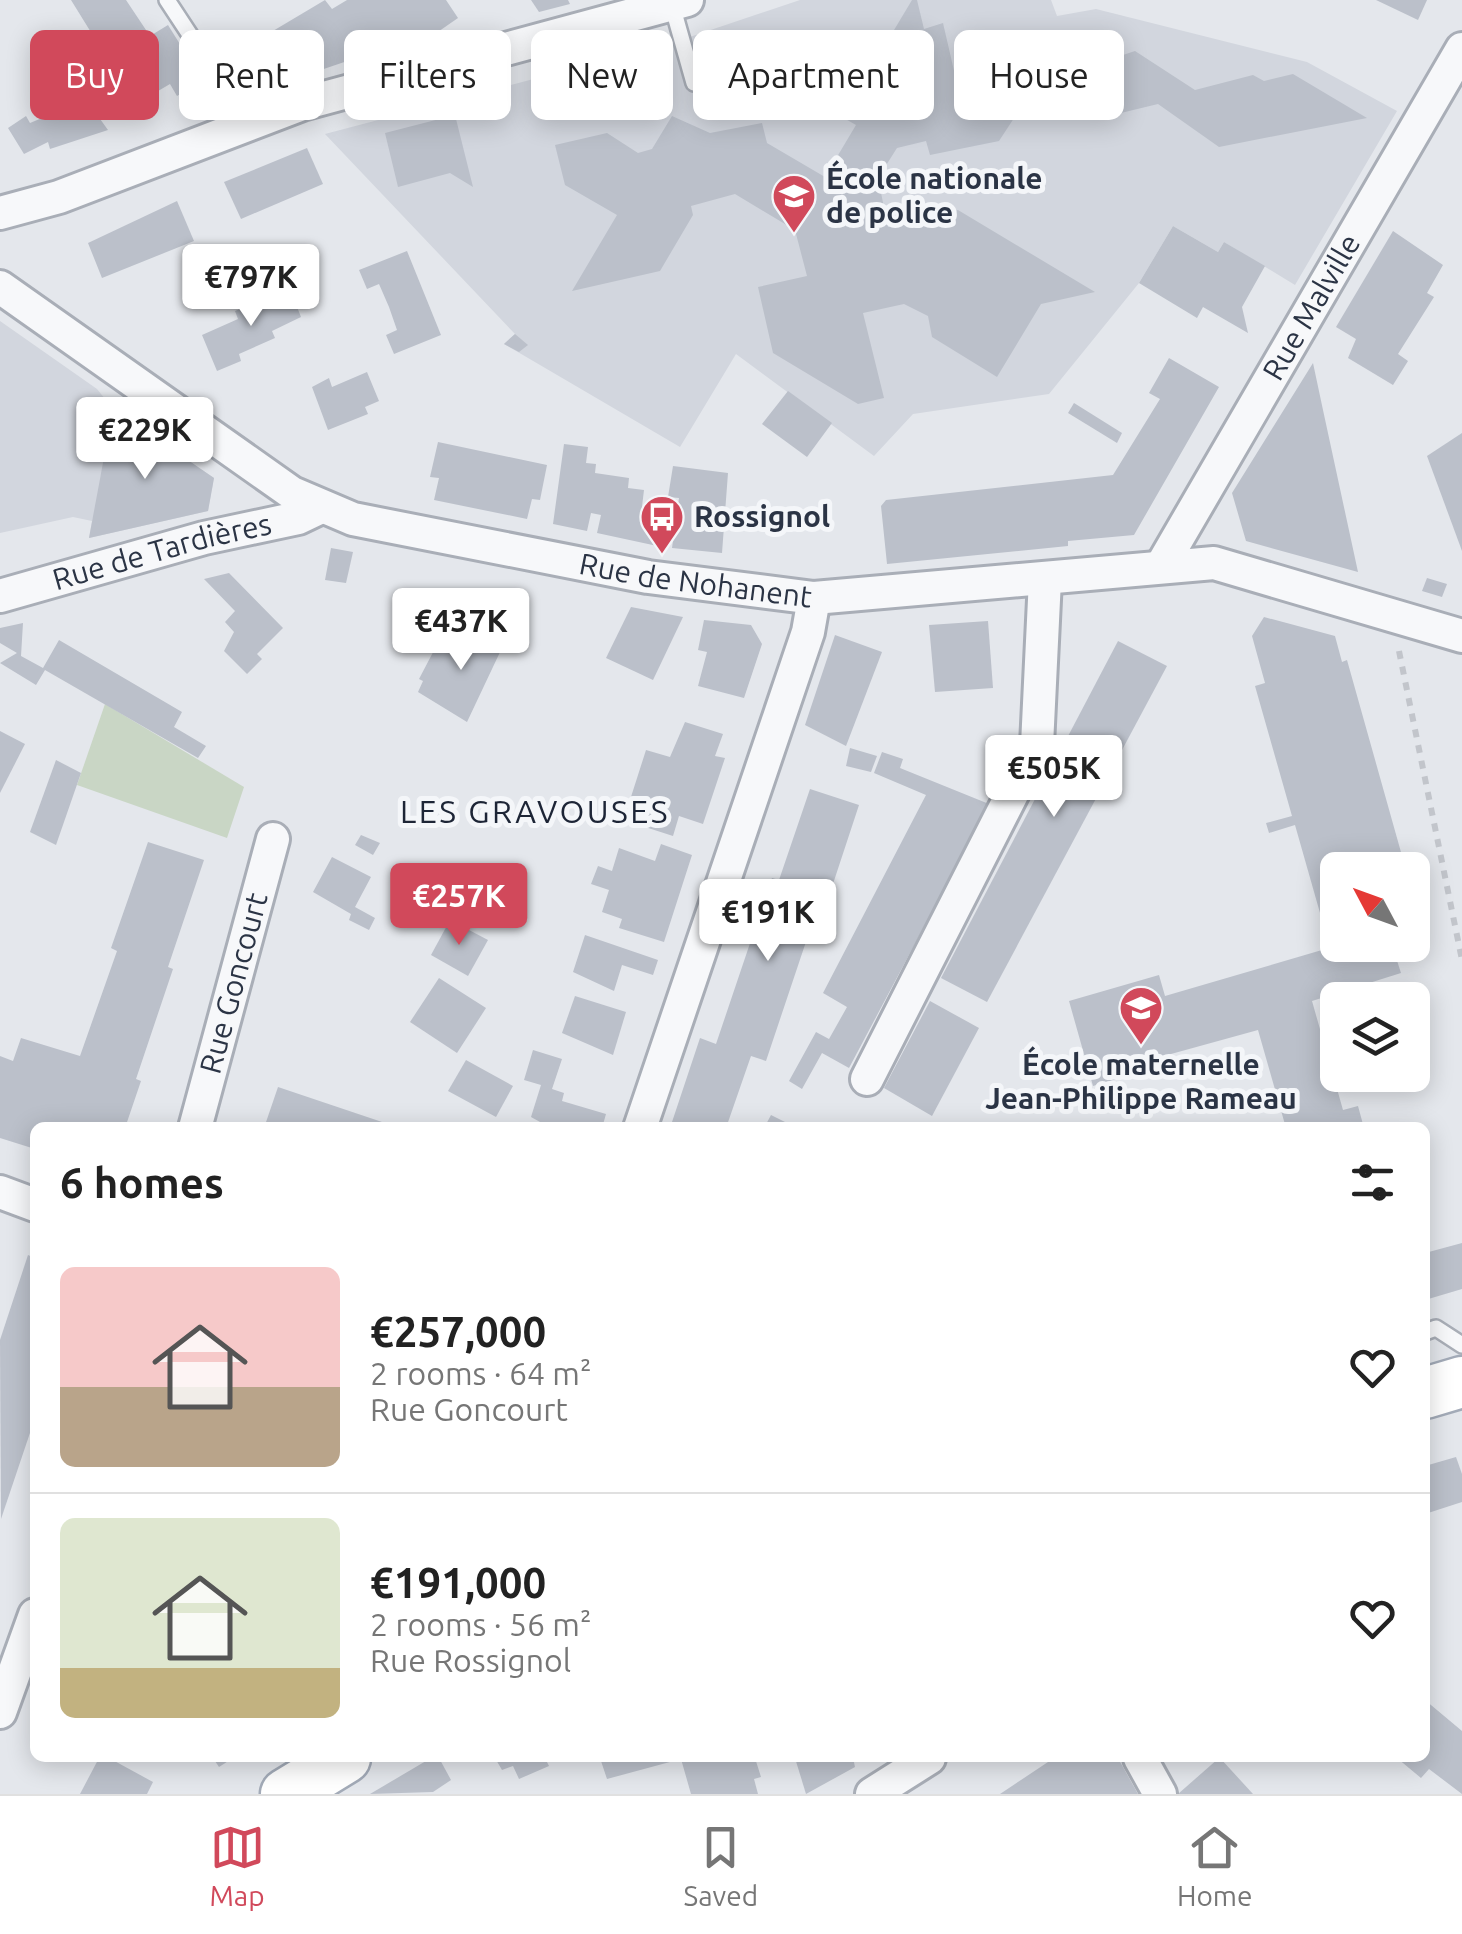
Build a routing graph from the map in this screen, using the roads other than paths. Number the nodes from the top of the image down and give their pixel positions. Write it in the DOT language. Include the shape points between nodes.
graph roads {
  1 [pos="168,0"];
  2 [pos="679,2"];
  3 [pos="1462,50"];
  4 [pos="693,79"];
  5 [pos="238,125"];
  6 [pos="0,213"];
  7 [pos="0,286"];
  8 [pos="321,507"];
  9 [pos="1162,565"];
  10 [pos="1044,578"];
  11 [pos="0,596"];
  12 [pos="814,598"];
  13 [pos="1462,636"];
  14 [pos="272,839"];
  15 [pos="867,1079"];
  16 [pos="197,1122"];
  17 [pos="642,1122"];
  18 [pos="0,1192"];
  19 [pos="30,1203"];
  20 [pos="1430,1330"];
  21 [pos="1462,1345"];
  22 [pos="1462,1382"];
  23 [pos="1430,1392"];
  24 [pos="30,1629"];
  25 [pos="0,1712"];
  26 [pos="338,1762"];
  27 [pos="924,1762"];
  28 [pos="1142,1762"];
  29 [pos="886,1790"];
  30 [pos="286,1794"];
  31 [pos="1160,1794"];
  1 -- 5 [label="lane" via="215,73"];
  2 -- 4 [label="lane"];
  2 -- 5 [label="street"];
  3 -- 9 [label="street, Rue Malville"];
  5 -- 6 [label="street" via="59,197"];
  7 -- 8 [label="street, Rue de Nohanent"];
  8 -- 11 [label="street, Rue de Tardières"];
  8 -- 12 [label="street, Rue de Nohanent" via="352,519 648,577"];
  9 -- 10 [label="street, Rue de Nohanent"];
  9 -- 13 [label="street, Rue de Nohanent" via="1214,563"];
  10 -- 12 [label="street, Rue de Nohanent"];
  10 -- 15 [label="street" via="1037,744"];
  12 -- 17 [label="street"];
  14 -- 16 [label="street, Rue Goncourt"];
  18 -- 19 [label="street"];
  20 -- 21 [label="lane"];
  22 -- 23 [label="main road"];
  24 -- 25 [label="street"];
  26 -- 30 [label="main road"];
  27 -- 29 [label="street"];
  28 -- 31 [label="street"];
}
